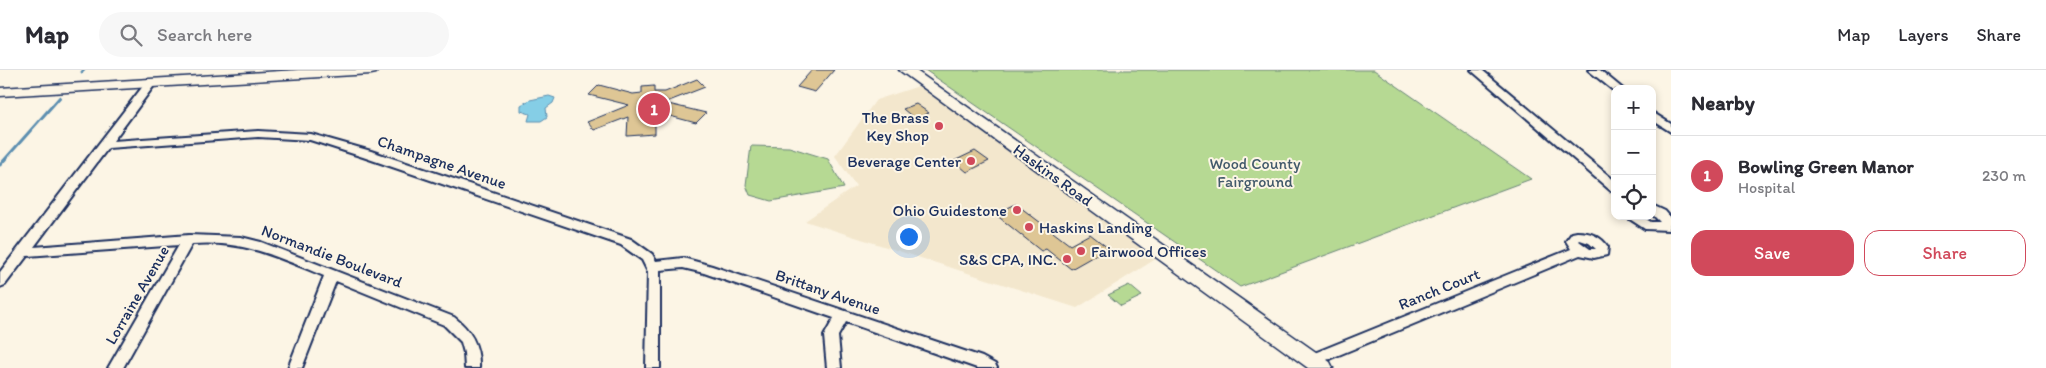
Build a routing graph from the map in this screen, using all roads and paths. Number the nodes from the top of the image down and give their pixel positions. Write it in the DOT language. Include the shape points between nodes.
graph roads {
  1 [pos="371,70"];
  2 [pos="906,70"];
  3 [pos="1476,70"];
  4 [pos="1593,70"];
  5 [pos="151,83"];
  6 [pos="1613,85"];
  7 [pos="0,92"];
  8 [pos="1656,118"];
  9 [pos="1671,129"];
  10 [pos="104,145"];
  11 [pos="1611,185"];
  12 [pos="1656,212"];
  13 [pos="1637,220"];
  14 [pos="189,239"];
  15 [pos="1580,250"];
  16 [pos="23,252"];
  17 [pos="652,266"];
  18 [pos="332,273"];
  19 [pos="0,282"];
  20 [pos="843,315"];
  21 [pos="1317,364"];
  22 [pos="115,368"];
  23 [pos="295,368"];
  24 [pos="472,368"];
  25 [pos="653,368"];
  26 [pos="834,368"];
  27 [pos="990,368"];
  1 -- 5 [label="main road"];
  2 -- 21 [label="main road, Haskins Road"];
  3 -- 11 [label="street"];
  4 -- 6 [label="street"];
  5 -- 7 [label="main road"];
  5 -- 10 [label="street"];
  8 -- 9 [label="street"];
  10 -- 16 [label="street"];
  10 -- 17 [label="street, Champagne Avenue" via="258,134 311,137 626,242 645,256"];
  12 -- 13 [label="street" via="1667,221 1665,227 1648,226"];
  14 -- 16 [label="street, Normandie Boulevard"];
  14 -- 18 [label="street, Normandie Boulevard" via="242,241"];
  14 -- 22 [label="street, Lorraine Avenue"];
  15 -- 21 [label="street, Ranch Court"];
  16 -- 19 [label="street"];
  17 -- 20 [label="street, Brittany Avenue" via="691,264"];
  17 -- 25 [label="street" via="655,288"];
  18 -- 23 [label="street"];
  18 -- 24 [label="street, Normandie Boulevard" via="449,321 468,339"];
  20 -- 26 [label="street" via="831,336"];
  20 -- 27 [label="street, Brittany Avenue" via="977,360"];
}
